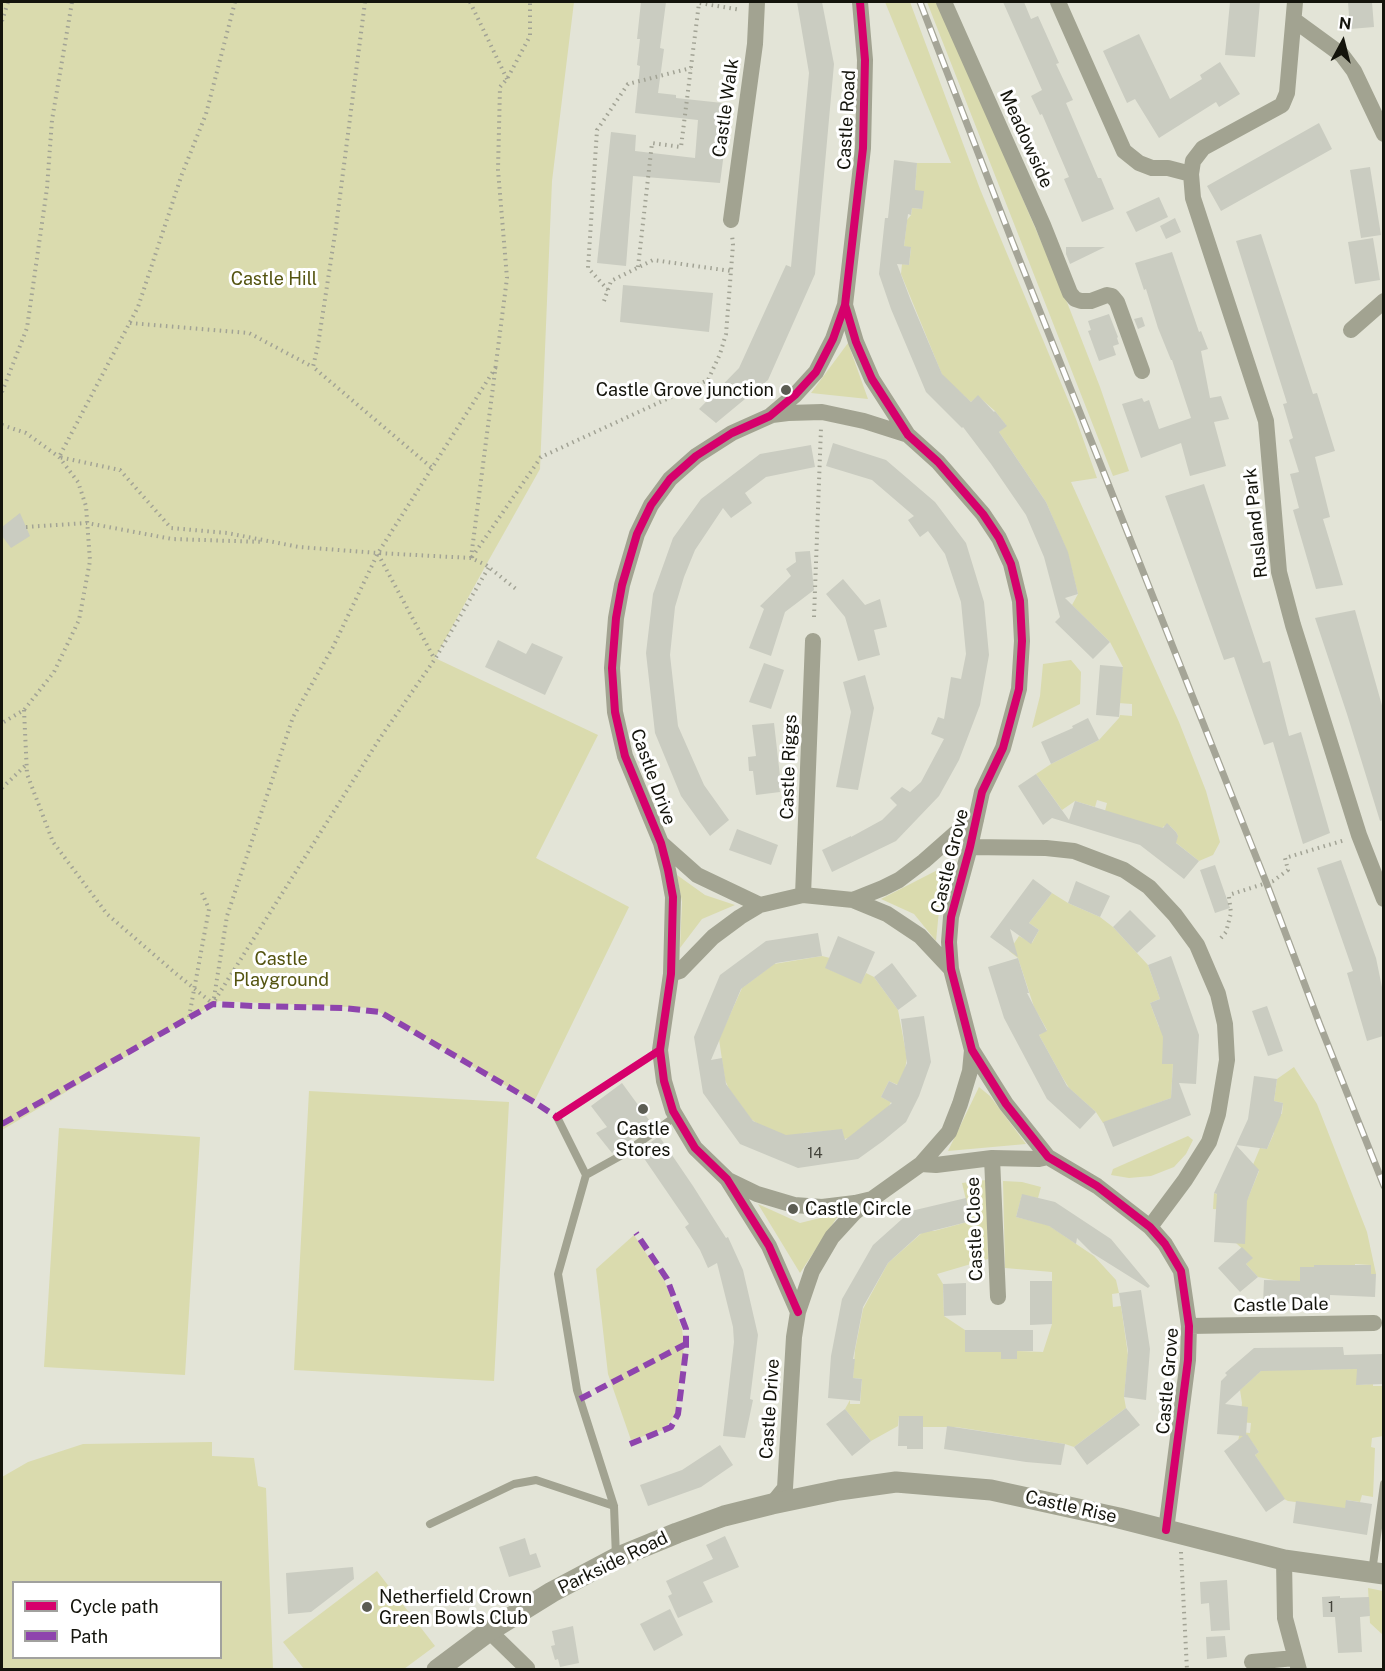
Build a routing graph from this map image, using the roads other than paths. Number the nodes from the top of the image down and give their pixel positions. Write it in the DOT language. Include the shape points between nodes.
graph roads {
  1 [pos="860,2"];
  2 [pos="944,2"];
  3 [pos="1058,2"];
  4 [pos="1295,2"];
  5 [pos="757,7"];
  6 [pos="1294,20"];
  7 [pos="1383,134"];
  8 [pos="1191,174"];
  9 [pos="730,220"];
  10 [pos="851,240"];
  11 [pos="1383,301"];
  12 [pos="845,305"];
  13 [pos="1351,330"];
  14 [pos="1142,371"];
  15 [pos="770,416"];
  16 [pos="909,435"];
  17 [pos="813,641"];
  18 [pos="976,820"];
  19 [pos="661,843"];
  20 [pos="970,847"];
  21 [pos="803,895"];
  22 [pos="1383,899"];
  23 [pos="853,900"];
  24 [pos="760,905"];
  25 [pos="951,969"];
  26 [pos="671,974"];
  27 [pos="972,1050"];
  28 [pos="676,1116"];
  29 [pos="557,1117"];
  30 [pos="1048,1157"];
  31 [pos="992,1158"];
  32 [pos="921,1164"];
  33 [pos="586,1175"];
  34 [pos="727,1179"];
  35 [pos="872,1199"];
  36 [pos="1150,1227"];
  37 [pos="998,1298"];
  38 [pos="798,1312"];
  39 [pos="1374,1323"];
  40 [pos="1189,1326"];
  41 [pos="1383,1484"];
  42 [pos="772,1504"];
  43 [pos="614,1506"];
  44 [pos="430,1524"];
  45 [pos="1173,1532"];
  46 [pos="616,1558"];
  47 [pos="1284,1560"];
  48 [pos="1374,1573"];
  49 [pos="489,1631"];
  50 [pos="1252,1662"];
  51 [pos="1297,1664"];
  52 [pos="437,1670"];
  53 [pos="526,1670"];
  1 -- 10 [label="street, Castle Road" via="865,60 863,137"];
  2 -- 14 [label="street, Meadowside" via="1070,293 1081,301 1112,296"];
  3 -- 8 [label="street" via="1124,151 1138,164"];
  4 -- 6 [label="street"];
  5 -- 9 [label="street, Castle Walk"];
  6 -- 7 [label="street" via="1342,55 1354,71"];
  6 -- 8 [label="street" via="1287,93 1282,105 1203,148 1193,161"];
  8 -- 22 [label="street, Rusland Park" via="1193,198 1266,421 1279,572 1287,604 1359,835"];
  10 -- 12 [label="street, Castle Grove"];
  11 -- 13 [label="street"];
  12 -- 15 [label="street, Castle Drive" via="816,372"];
  12 -- 16 [label="street, Castle Grove" via="872,379"];
  15 -- 16 [label="street, Castle Grove" via="822,412"];
  15 -- 19 [label="street, Castle Drive" via="696,456 670,480 636,534 622,585 612,668 615,712 625,756"];
  16 -- 18 [label="street, Castle Grove" via="983,514 1011,564 1020,601 1019,689 1003,748 982,792"];
  17 -- 21 [label="street, Castle Riggs"];
  18 -- 20 [label="street, Castle Grove"];
  18 -- 23 [label="street" via="899,880"];
  19 -- 24 [label="street" via="697,875"];
  19 -- 26 [label="street, Castle Drive" via="673,897"];
  20 -- 25 [label="street, Castle Grove" via="951,917"];
  20 -- 36 [label="street" via="1074,851 1124,870 1149,887 1197,945 1218,994 1225,1024 1227,1060 1218,1114 1209,1142"];
  21 -- 23 [label="street"];
  21 -- 24 [label="street"];
  23 -- 25 [label="street" via="887,914 920,936"];
  24 -- 26 [label="street" via="713,937 680,971"];
  25 -- 27 [label="street, Castle Grove"];
  26 -- 28 [label="street, Castle Drive" via="660,1050 664,1081"];
  27 -- 30 [label="street, Castle Grove" via="1006,1104"];
  27 -- 32 [label="street" via="970,1071 949,1132"];
  28 -- 33 [label="lane" via="622,1155"];
  28 -- 34 [label="street, Castle Drive" via="695,1148"];
  29 -- 33 [label="lane"];
  30 -- 31 [label="street"];
  30 -- 36 [label="street, Castle Grove" via="1097,1186"];
  31 -- 32 [label="street"];
  31 -- 37 [label="street, Castle Close"];
  32 -- 35 [label="street"];
  33 -- 43 [label="lane" via="558,1274 577,1389"];
  34 -- 35 [label="street" via="757,1194 794,1205 822,1207"];
  34 -- 38 [label="street, Castle Drive" via="769,1246"];
  35 -- 38 [label="street, Castle Drive" via="832,1238 812,1270"];
  36 -- 40 [label="street, Castle Grove" via="1181,1271"];
  38 -- 42 [label="street, Castle Drive" via="785,1488"];
  39 -- 40 [label="street, Castle Dale"];
  40 -- 45 [label="street, Castle Grove"];
  41 -- 48 [label="lane"];
  42 -- 45 [label="street, Castle Rise" via="872,1485 932,1484 1003,1492"];
  42 -- 46 [label="street, Parkside Road" via="715,1519"];
  43 -- 44 [label="lane" via="536,1480 514,1484"];
  43 -- 46 [label="lane"];
  45 -- 47 [label="street, Castle Rise"];
  46 -- 49 [label="street, Parkside Road"];
  47 -- 48 [label="street, Castle Rise"];
  47 -- 51 [label="street" via="1285,1618"];
  49 -- 52 [label="street, Parkside Road"];
  49 -- 53 [label="street"];
  50 -- 51 [label="street"];
}
